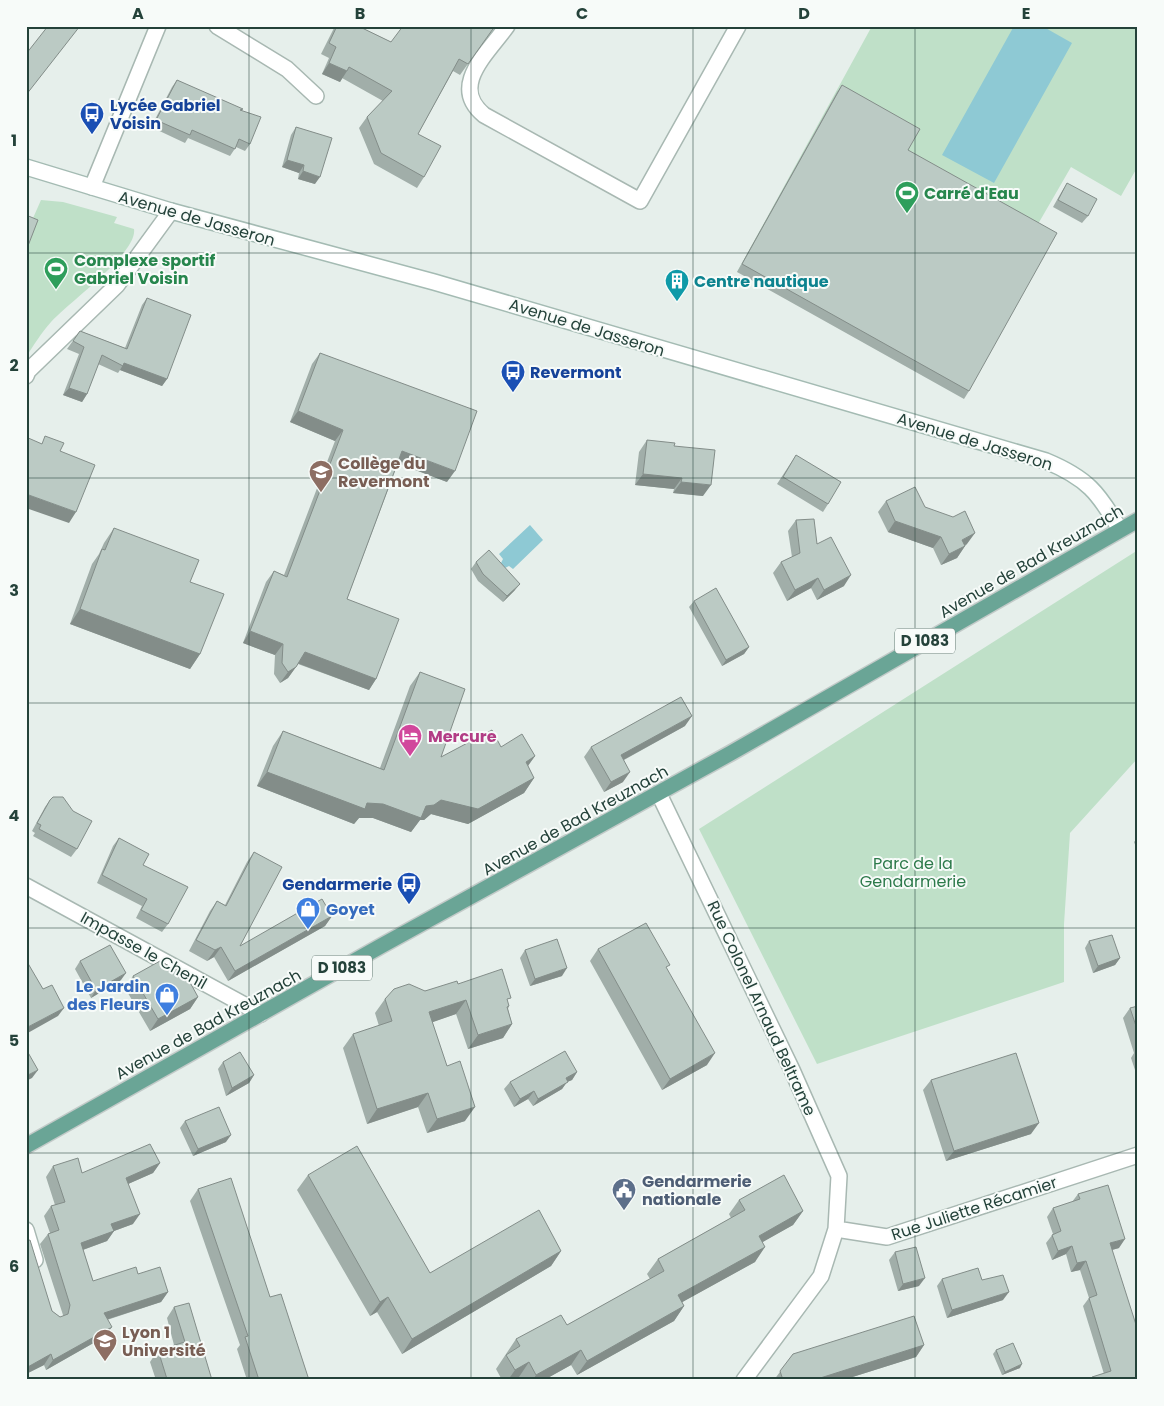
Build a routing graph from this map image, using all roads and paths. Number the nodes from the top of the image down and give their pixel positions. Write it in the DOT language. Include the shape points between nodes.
graph roads {
  1 [pos="158,26"];
  2 [pos="217,26"];
  3 [pos="507,26"];
  4 [pos="738,26"];
  5 [pos="316,96"];
  6 [pos="26,167"];
  7 [pos="92,187"];
  8 [pos="171,211"];
  9 [pos="26,376"];
  10 [pos="1138,520"];
  11 [pos="1120,530"];
  12 [pos="659,794"];
  13 [pos="26,886"];
  14 [pos="261,1014"];
  15 [pos="26,1146"];
  16 [pos="1138,1154"];
  17 [pos="836,1229"];
  18 [pos="26,1230"];
  19 [pos="40,1274"];
  20 [pos="744,1380"];
  1 -- 7 [label="street"];
  2 -- 5 [label="street" via="286,69"];
  3 -- 4 [label="street" via="470,81 469,96 474,107 640,201"];
  6 -- 7 [label="street, Avenue de Jasseron"];
  7 -- 8 [label="street, Avenue de Jasseron"];
  8 -- 9 [label="street" via="118,285"];
  8 -- 11 [label="street, Avenue de Jasseron" via="434,282 1046,461 1061,467 1101,497"];
  10 -- 11 [label="main road, Avenue de Bad Kreuznach / D 1083"];
  11 -- 12 [label="main road, Avenue de Bad Kreuznach / D 1083"];
  12 -- 14 [label="main road, Avenue de Bad Kreuznach / D 1083"];
  12 -- 17 [label="street, Rue Colonel Arnaud Beltrame" via="840,1176"];
  13 -- 14 [label="street, Impasse le Chenil"];
  14 -- 15 [label="main road, Avenue de Bad Kreuznach / D 1083"];
  16 -- 17 [label="street, Rue Juliette Récamier" via="887,1238"];
  17 -- 20 [label="street" via="821,1276"];
  18 -- 19 [label="street"];
}
